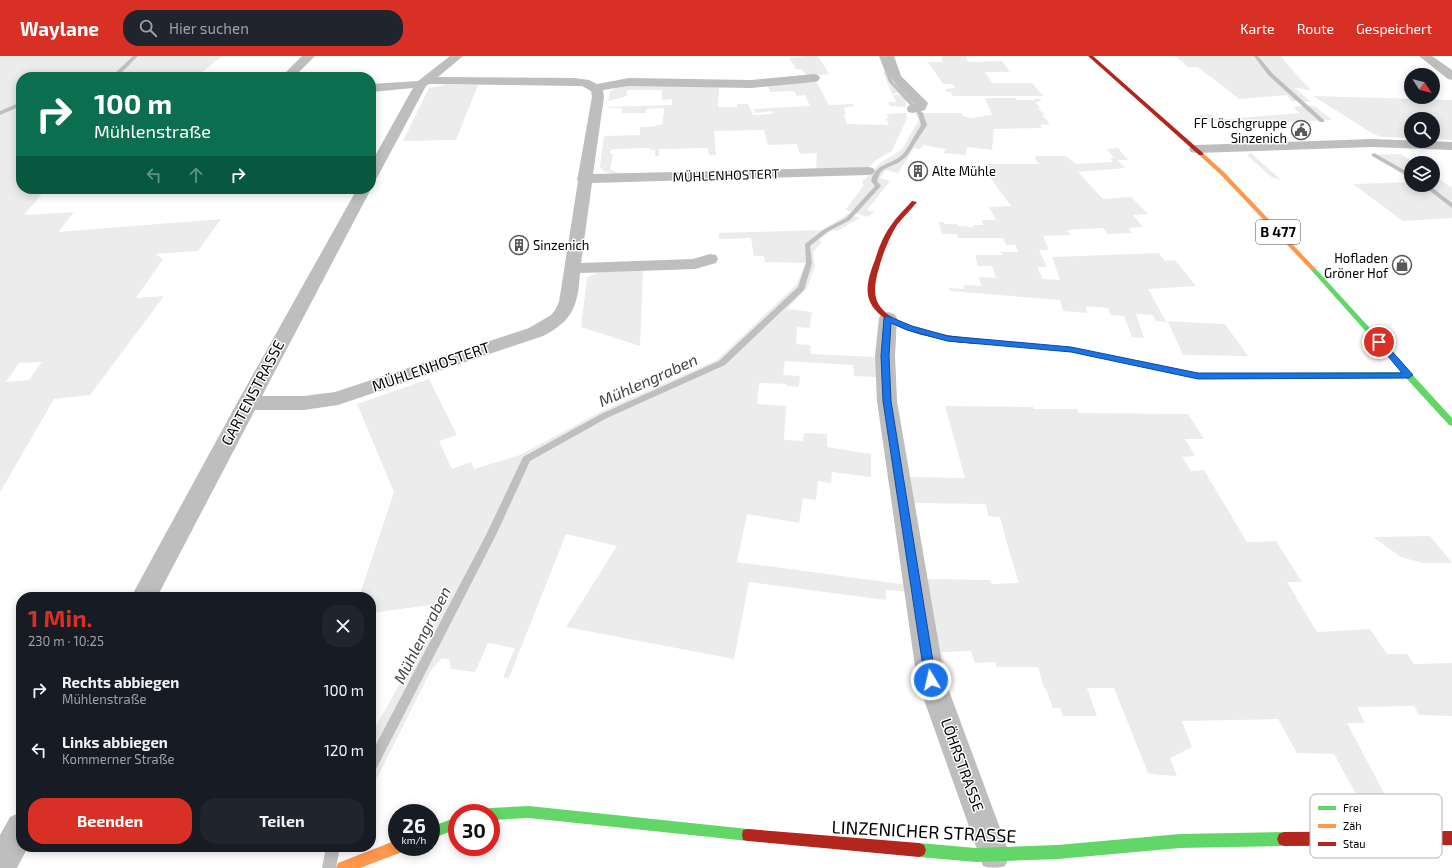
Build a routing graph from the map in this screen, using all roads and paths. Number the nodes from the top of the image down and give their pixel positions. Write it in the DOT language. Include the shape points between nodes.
graph roads {
  1 [pos="309,56"];
  2 [pos="457,56"];
  3 [pos="888,56"];
  4 [pos="1090,56"];
  5 [pos="1426,56"];
  6 [pos="292,72"];
  7 [pos="1452,76"];
  8 [pos="814,78"];
  9 [pos="423,82"];
  10 [pos="376,87"];
  11 [pos="595,88"];
  12 [pos="917,108"];
  13 [pos="1452,146"];
  14 [pos="1196,149"];
  15 [pos="376,167"];
  16 [pos="868,170"];
  17 [pos="584,179"];
  18 [pos="361,194"];
  19 [pos="914,202"];
  20 [pos="710,259"];
  21 [pos="572,268"];
  22 [pos="888,318"];
  23 [pos="1409,375"];
  24 [pos="247,403"];
  25 [pos="1452,423"];
  26 [pos="147,592"];
  27 [pos="500,814"];
  28 [pos="16,837"];
  29 [pos="1310,838"];
  30 [pos="388,851"];
  31 [pos="994,855"];
  32 [pos="1059,860"];
  33 [pos="0,867"];
  34 [pos="346,867"];
  1 -- 6 [label="street"];
  2 -- 9 [label="street"];
  3 -- 12 [label="street" via="892,71 905,88 922,103"];
  4 -- 14 [label="main road, B 477"];
  5 -- 7 [label="street"];
  8 -- 11 [label="street" via="751,84 629,82"];
  9 -- 10 [label="street"];
  9 -- 11 [label="street" via="574,82 585,83"];
  9 -- 15 [label="street"];
  11 -- 17 [label="street, MÜHLENHOSTERT" via="598,97"];
  13 -- 14 [label="street" via="1372,143"];
  14 -- 23 [label="main road, B 477" via="1329,286"];
  16 -- 17 [label="street, MÜHLENHOSTERT"];
  17 -- 21 [label="street, MÜHLENHOSTERT"];
  18 -- 24 [label="street, GARTENSTRASSE"];
  19 -- 22 [label="main road" via="890,232 875,270 872,297"];
  20 -- 21 [label="street" via="695,264"];
  21 -- 24 [label="street, MÜHLENHOSTERT" via="566,308 556,319 536,332 328,400 287,404"];
  22 -- 23 [label="main road" via="910,328 947,338 1071,350 1198,376"];
  22 -- 31 [label="street, LÖHRSTRASSE" via="885,356 887,401 931,680"];
  23 -- 25 [label="main road, B 477"];
  24 -- 26 [label="street, GARTENSTRASSE"];
  27 -- 31 [label="main road, LINZENICHER STRASSE" via="529,812 792,840"];
  28 -- 33 [label="street"];
  29 -- 32 [label="main road, LINZENICHER STRASSE" via="1135,844"];
  30 -- 34 [label="main road"];
  31 -- 32 [label="main road, LINZENICHER STRASSE"];
}
